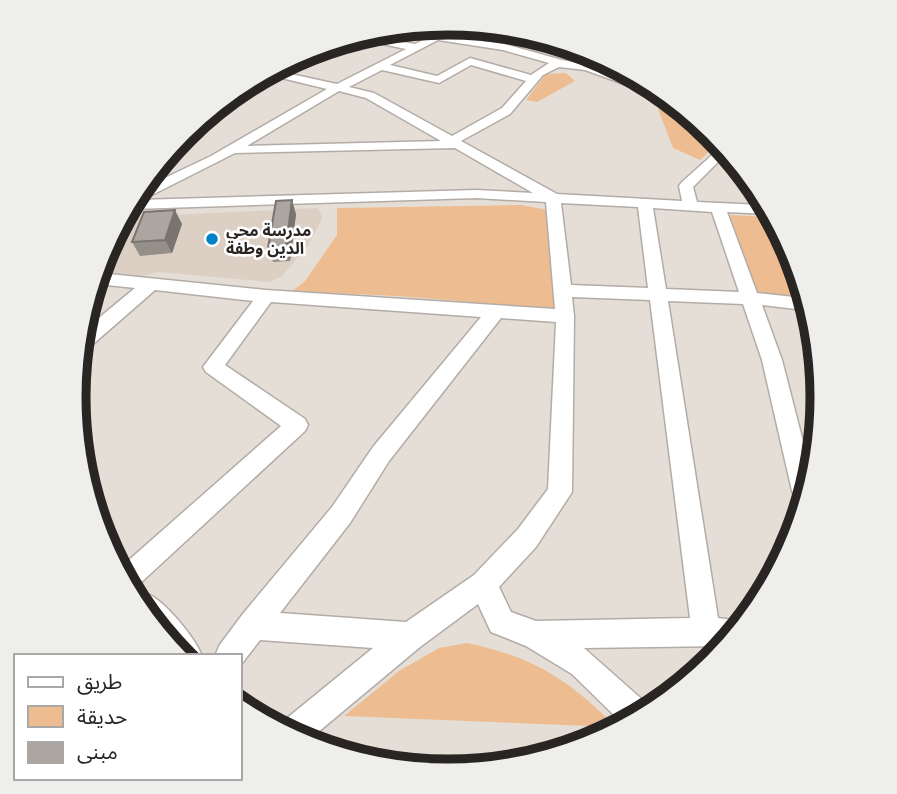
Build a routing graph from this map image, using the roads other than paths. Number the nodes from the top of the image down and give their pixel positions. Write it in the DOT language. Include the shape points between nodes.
graph roads {
  1 [pos="439,35"];
  2 [pos="436,37"];
  3 [pos="381,41"];
  4 [pos="415,47"];
  5 [pos="559,63"];
  6 [pos="380,66"];
  7 [pos="594,66"];
  8 [pos="588,70"];
  9 [pos="282,75"];
  10 [pos="621,78"];
  11 [pos="531,79"];
  12 [pos="340,87"];
  13 [pos="457,142"];
  14 [pos="232,150"];
  15 [pos="718,155"];
  16 [pos="155,186"];
  17 [pos="554,198"];
  18 [pos="645,203"];
  19 [pos="142,205"];
  20 [pos="691,206"];
  21 [pos="718,208"];
  22 [pos="758,210"];
  23 [pos="106,280"];
  24 [pos="149,286"];
  25 [pos="562,291"];
  26 [pos="658,294"];
  27 [pos="266,296"];
  28 [pos="751,298"];
  29 [pos="798,303"];
  30 [pos="497,310"];
  31 [pos="565,316"];
  32 [pos="92,335"];
  33 [pos="801,479"];
  34 [pos="133,574"];
  35 [pos="484,584"];
  36 [pos="253,625"];
  37 [pos="720,632"];
  38 [pos="535,635"];
  39 [pos="410,637"];
  40 [pos="231,654"];
  41 [pos="631,710"];
  42 [pos="300,727"];
  1 -- 2 [label="street"];
  2 -- 4 [label="street"];
  2 -- 5 [label="street" via="504,47"];
  3 -- 4 [label="street"];
  4 -- 6 [label="street"];
  5 -- 8 [label="street"];
  5 -- 11 [label="street"];
  6 -- 11 [label="street" via="439,79 470,61"];
  6 -- 12 [label="street"];
  7 -- 8 [label="street"];
  8 -- 10 [label="street"];
  9 -- 12 [label="street"];
  11 -- 13 [label="street" via="522,97 505,112"];
  12 -- 13 [label="street" via="370,95"];
  12 -- 14 [label="street"];
  13 -- 14 [label="street"];
  13 -- 17 [label="street"];
  14 -- 16 [label="street"];
  15 -- 20 [label="street" via="686,186"];
  17 -- 18 [label="street"];
  17 -- 19 [label="street" via="475,194"];
  17 -- 25 [label="street"];
  18 -- 20 [label="street"];
  18 -- 26 [label="street"];
  20 -- 21 [label="street"];
  21 -- 22 [label="street"];
  21 -- 28 [label="street"];
  23 -- 24 [label="street"];
  24 -- 27 [label="street"];
  24 -- 32 [label="street"];
  25 -- 26 [label="street"];
  25 -- 31 [label="street"];
  26 -- 28 [label="street"];
  26 -- 37 [label="street"];
  27 -- 30 [label="street"];
  27 -- 34 [label="street" via="213,367 297,425"];
  28 -- 29 [label="street"];
  28 -- 33 [label="street" via="772,360"];
  30 -- 31 [label="street"];
  30 -- 36 [label="street" via="381,454 341,515"];
  31 -- 35 [label="street" via="561,492"];
  35 -- 38 [label="street" via="501,622"];
  35 -- 39 [label="street"];
  36 -- 39 [label="street"];
  36 -- 40 [label="street"];
  37 -- 38 [label="street"];
  38 -- 41 [label="street" via="582,664"];
  39 -- 42 [label="street"];
}
